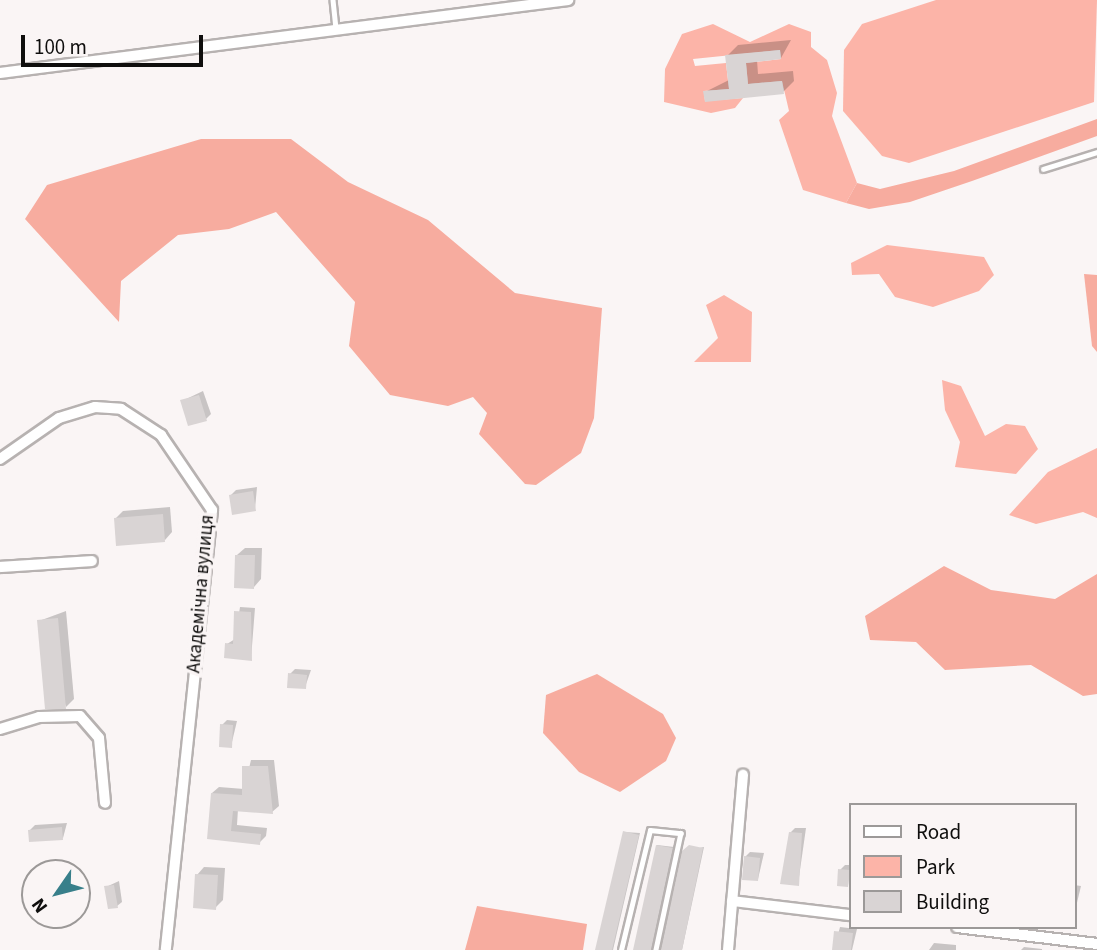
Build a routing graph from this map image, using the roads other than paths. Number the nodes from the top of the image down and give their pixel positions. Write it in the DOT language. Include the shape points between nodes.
graph roads {
  1 [pos="333,0"];
  2 [pos="568,0"];
  3 [pos="336,29"];
  4 [pos="0,73"];
  5 [pos="1097,152"];
  6 [pos="1043,169"];
  7 [pos="0,460"];
  8 [pos="92,561"];
  9 [pos="0,567"];
  10 [pos="0,729"];
  11 [pos="743,775"];
  12 [pos="105,803"];
  13 [pos="732,901"];
  14 [pos="848,915"];
  15 [pos="973,929"];
  16 [pos="1097,944"];
  17 [pos="166,950"];
  18 [pos="621,950"];
  19 [pos="656,950"];
  20 [pos="728,950"];
  1 -- 3 [label="lane"];
  2 -- 3 [label="street"];
  3 -- 4 [label="street"];
  5 -- 6 [label="lane"];
  7 -- 17 [label="street, Академічна вулиця" via="59,418 95,407 121,409 161,435 212,510"];
  8 -- 9 [label="street"];
  10 -- 12 [label="street" via="39,718 80,716 99,738"];
  11 -- 13 [label="street"];
  13 -- 14 [label="street"];
  13 -- 20 [label="street"];
  15 -- 16 [label="street"];
  18 -- 19 [label="lane" via="650,830 681,833"];
}
